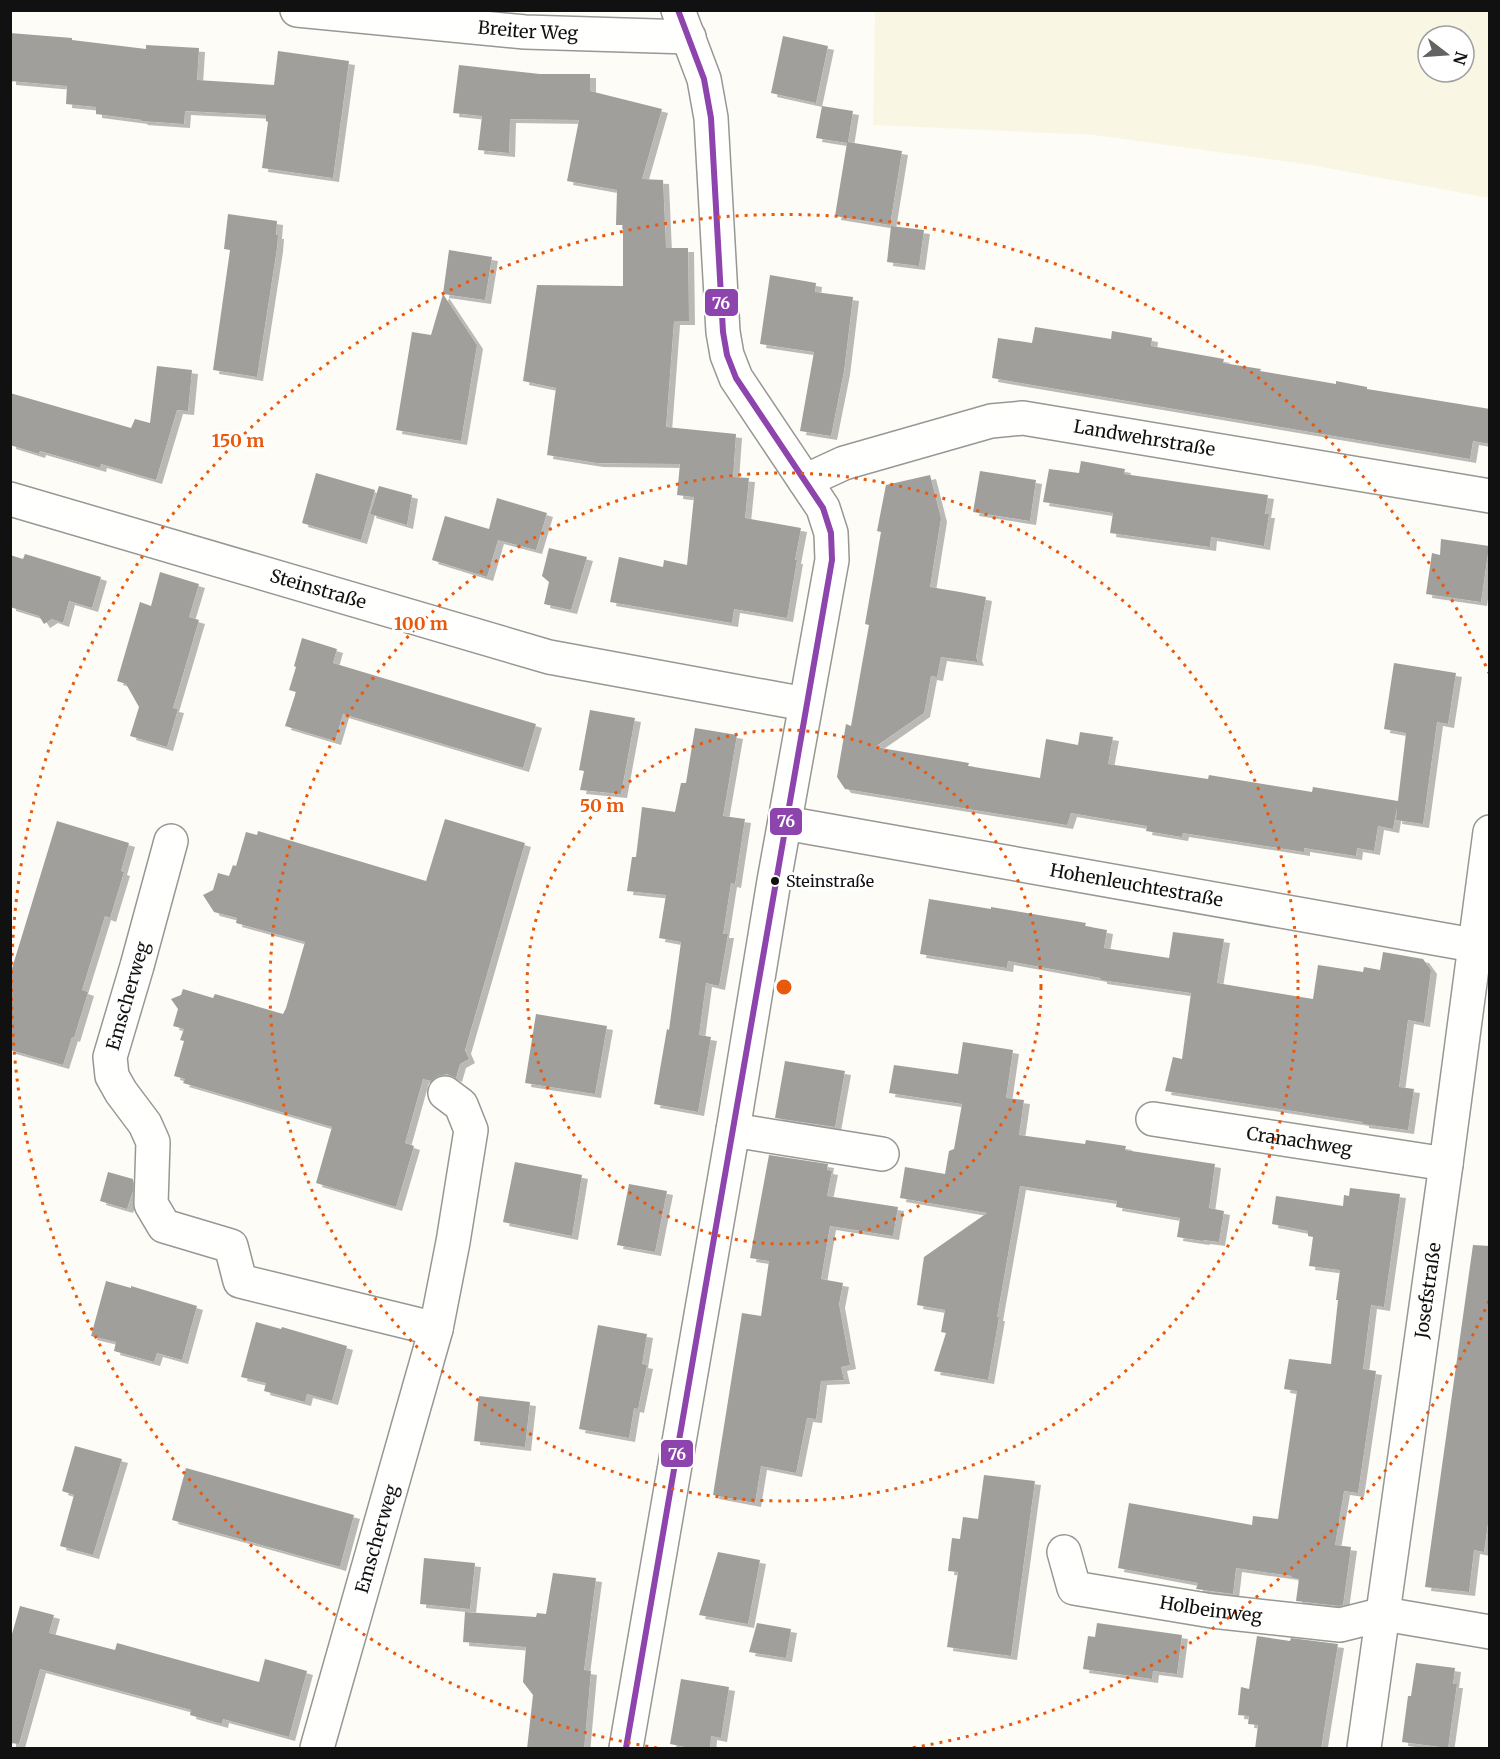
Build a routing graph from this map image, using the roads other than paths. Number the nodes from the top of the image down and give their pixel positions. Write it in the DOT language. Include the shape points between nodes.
graph roads {
  1 [pos="297,10"];
  2 [pos="683,24"];
  3 [pos="805,481"];
  4 [pos="1490,496"];
  5 [pos="10,499"];
  6 [pos="806,704"];
  7 [pos="785,822"];
  8 [pos="1490,832"];
  9 [pos="171,841"];
  10 [pos="1482,946"];
  11 [pos="445,1093"];
  12 [pos="1153,1119"];
  13 [pos="733,1130"];
  14 [pos="882,1154"];
  15 [pos="1446,1164"];
  16 [pos="435,1329"];
  17 [pos="1064,1552"];
  18 [pos="1384,1614"];
  19 [pos="1490,1632"];
  20 [pos="317,1749"];
  21 [pos="626,1749"];
  22 [pos="1364,1749"];
  1 -- 2 [label="street, Breiter Weg" via="525,32"];
  2 -- 3 [label="street" via="704,79 711,118 727,355 736,378"];
  3 -- 4 [label="street, Landwehrstraße" via="844,463 991,421 1023,418"];
  3 -- 6 [label="street" via="823,507 831,532 832,560"];
  5 -- 6 [label="street, Steinstraße" via="549,657"];
  6 -- 7 [label="street"];
  7 -- 10 [label="street, Hohenleuchtestraße"];
  7 -- 13 [label="street"];
  8 -- 10 [label="street, Josefstraße"];
  9 -- 16 [label="street, Emscherweg" via="110,1057 112,1076 153,1142 151,1204 164,1226 231,1246 240,1281"];
  10 -- 15 [label="street, Josefstraße"];
  11 -- 16 [label="street, Emscherweg" via="461,1105 471,1130"];
  12 -- 15 [label="street, Cranachweg"];
  13 -- 14 [label="street"];
  13 -- 21 [label="street"];
  15 -- 18 [label="street, Josefstraße"];
  16 -- 20 [label="street, Emscherweg"];
  17 -- 18 [label="street, Holbeinweg" via="1074,1588 1212,1611 1340,1625"];
  18 -- 19 [label="street"];
  18 -- 22 [label="street, Josefstraße"];
}
